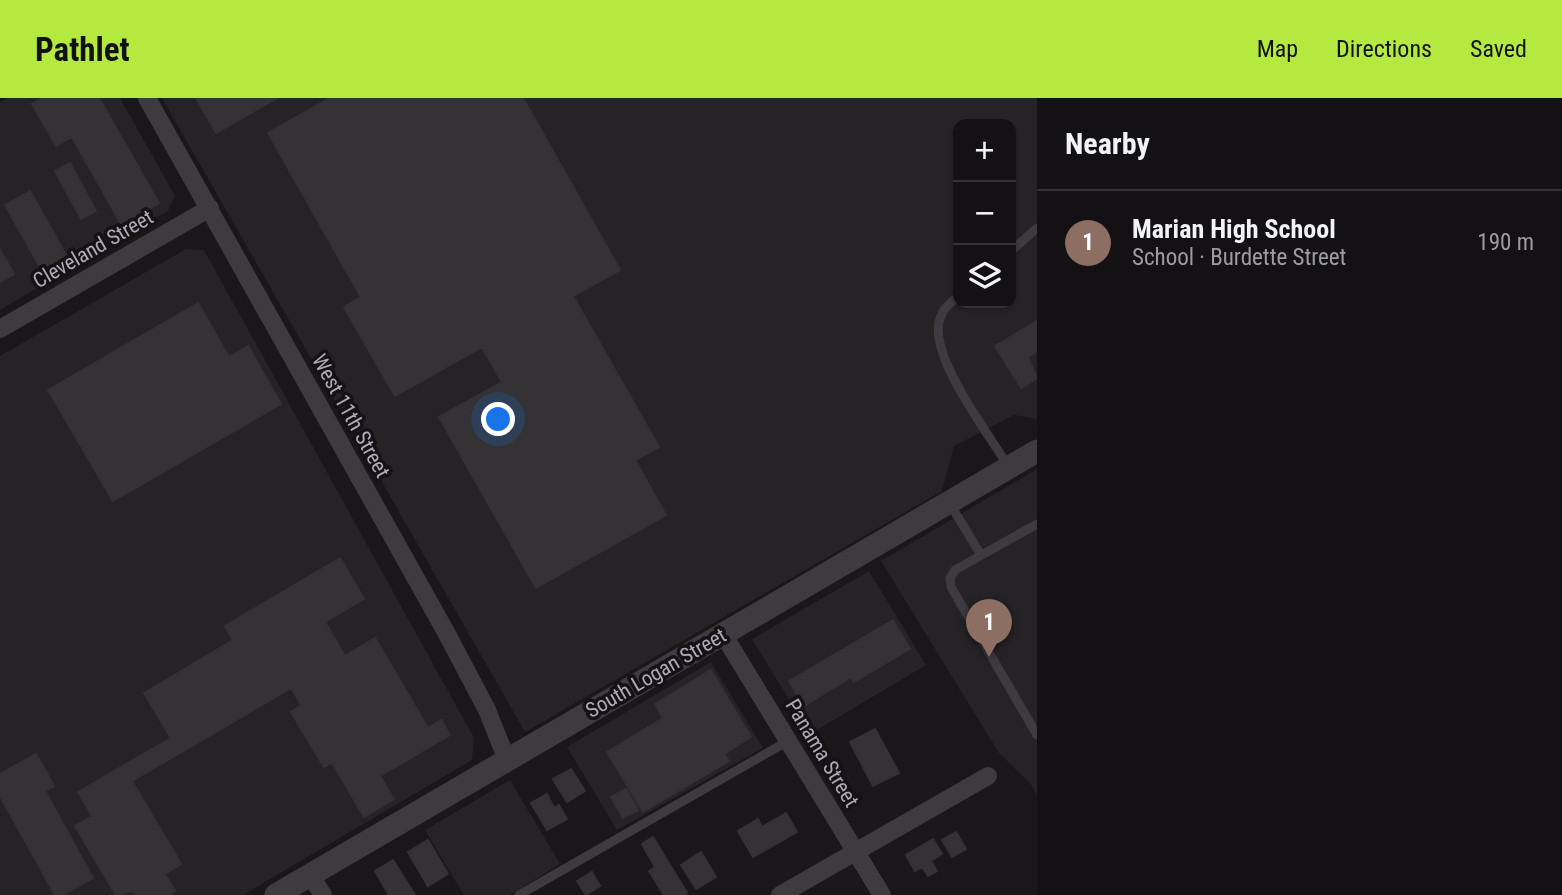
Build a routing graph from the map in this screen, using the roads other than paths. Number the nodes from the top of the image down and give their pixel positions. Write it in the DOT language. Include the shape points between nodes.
graph roads {
  1 [pos="146,98"];
  2 [pos="209,208"];
  3 [pos="1037,228"];
  4 [pos="1016,247"];
  5 [pos="953,301"];
  6 [pos="0,329"];
  7 [pos="1037,451"];
  8 [pos="1009,467"];
  9 [pos="949,502"];
  10 [pos="1037,524"];
  11 [pos="981,555"];
  12 [pos="723,634"];
  13 [pos="1037,735"];
  14 [pos="788,741"];
  15 [pos="507,760"];
  16 [pos="988,776"];
  17 [pos="855,851"];
  18 [pos="310,875"];
  19 [pos="276,895"];
  20 [pos="323,895"];
  21 [pos="519,895"];
  22 [pos="780,895"];
  23 [pos="882,895"];
  1 -- 2 [label="street, West 11th Street"];
  2 -- 6 [label="street, Cleveland Street"];
  2 -- 15 [label="street, West 11th Street" via="447,634"];
  3 -- 4 [label="lane"];
  5 -- 8 [label="lane" via="939,323 939,343"];
  7 -- 8 [label="street, South Logan Street"];
  8 -- 9 [label="street, South Logan Street"];
  9 -- 11 [label="lane"];
  9 -- 12 [label="street, South Logan Street"];
  10 -- 11 [label="lane"];
  11 -- 13 [label="lane" via="955,570 951,587"];
  12 -- 14 [label="street, Panama Street"];
  12 -- 15 [label="street, South Logan Street"];
  14 -- 17 [label="street, Panama Street"];
  14 -- 21 [label="lane"];
  15 -- 18 [label="street, South Logan Street"];
  16 -- 17 [label="street"];
  17 -- 22 [label="street"];
  17 -- 23 [label="street, Panama Street"];
  18 -- 19 [label="street, South Logan Street"];
  18 -- 20 [label="street"];
}
